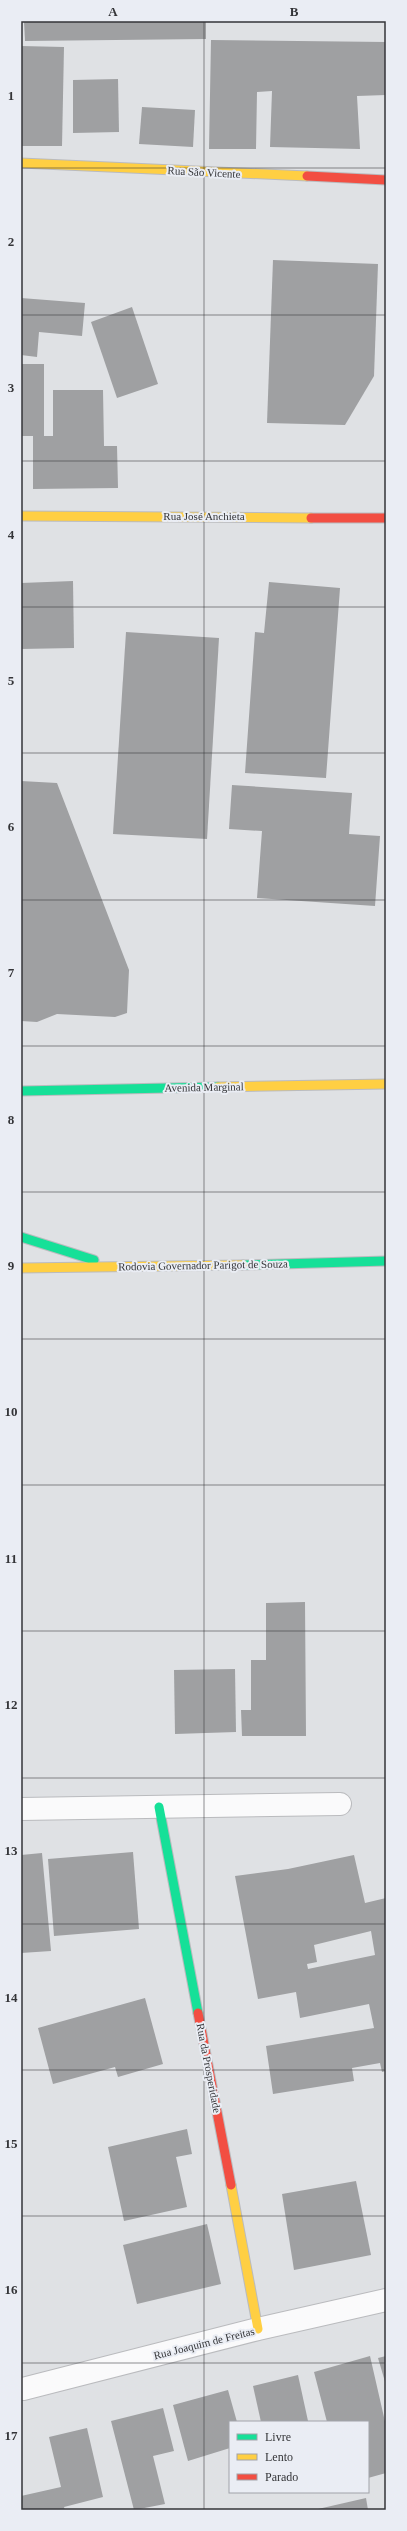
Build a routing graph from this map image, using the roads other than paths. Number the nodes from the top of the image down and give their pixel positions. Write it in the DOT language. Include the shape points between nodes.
graph roads {
  1 [pos="21,163"];
  2 [pos="386,180"];
  3 [pos="21,516"];
  4 [pos="386,518"];
  5 [pos="386,1084"];
  6 [pos="21,1091"];
  7 [pos="21,1237"];
  8 [pos="386,1261"];
  9 [pos="53,1266"];
  10 [pos="21,1268"];
  11 [pos="118,1268"];
  12 [pos="27,1278"];
  13 [pos="340,1804"];
  14 [pos="159,1807"];
  15 [pos="21,1809"];
  16 [pos="386,2300"];
  17 [pos="258,2329"];
  18 [pos="23,2389"];
  1 -- 2 [label="street, Rua São Vicente"];
  3 -- 4 [label="street, Rua José Anchieta"];
  5 -- 6 [label="street, Avenida Marginal"];
  7 -- 11 [label="street"];
  8 -- 11 [label="street, Rodovia Governador Parigot de Souza"];
  9 -- 10 [label="street, Rodovia Governador Parigot de Souza"];
  9 -- 11 [label="street, Rodovia Governador Parigot de Souza"];
  9 -- 12 [label="street"];
  13 -- 14 [label="street"];
  14 -- 15 [label="street"];
  14 -- 17 [label="street, Rua da Prosperidade"];
  16 -- 17 [label="street, Rua Joaquim de Freitas"];
  17 -- 18 [label="street, Rua Joaquim de Freitas"];
}
